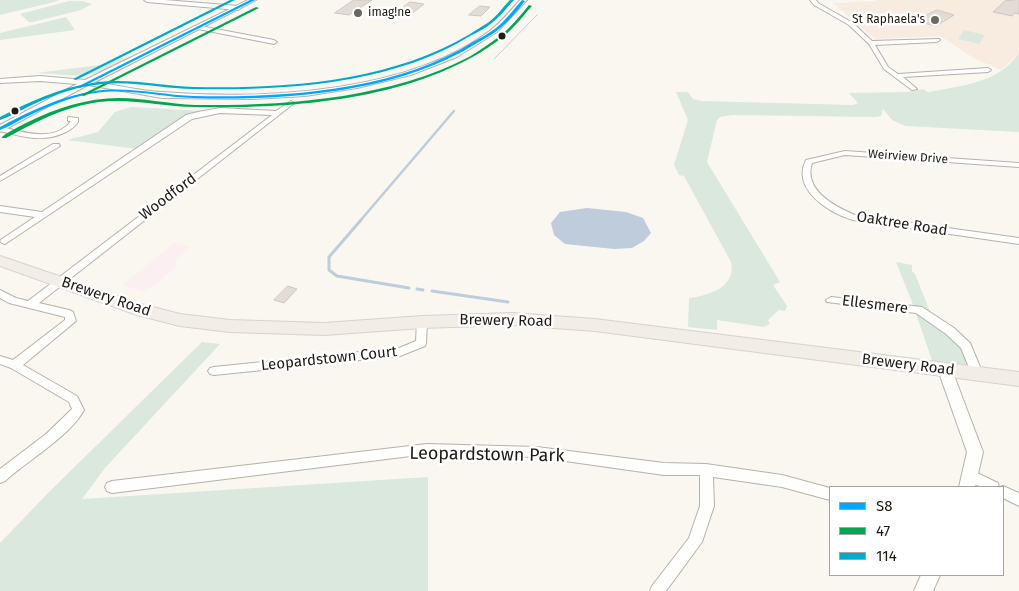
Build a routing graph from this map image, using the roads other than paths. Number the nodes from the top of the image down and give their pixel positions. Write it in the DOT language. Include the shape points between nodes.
graph roads {
  1 [pos="147,0"];
  2 [pos="253,0"];
  3 [pos="510,0"];
  4 [pos="813,0"];
  5 [pos="524,1"];
  6 [pos="238,8"];
  7 [pos="200,28"];
  8 [pos="937,40"];
  9 [pos="274,42"];
  10 [pos="871,43"];
  11 [pos="109,73"];
  12 [pos="987,73"];
  13 [pos="895,76"];
  14 [pos="64,80"];
  15 [pos="0,81"];
  16 [pos="88,83"];
  17 [pos="108,87"];
  18 [pos="915,89"];
  19 [pos="127,91"];
  20 [pos="60,96"];
  21 [pos="291,103"];
  22 [pos="42,107"];
  23 [pos="277,113"];
  24 [pos="71,119"];
  25 [pos="1,129"];
  26 [pos="56,146"];
  27 [pos="1019,165"];
  28 [pos="806,173"];
  29 [pos="0,179"];
  30 [pos="0,209"];
  31 [pos="43,216"];
  32 [pos="5,241"];
  33 [pos="1019,241"];
  34 [pos="0,261"];
  35 [pos="59,281"];
  36 [pos="0,293"];
  37 [pos="831,300"];
  38 [pos="30,305"];
  39 [pos="422,322"];
  40 [pos="0,360"];
  41 [pos="15,365"];
  42 [pos="945,370"];
  43 [pos="214,371"];
  44 [pos="977,374"];
  45 [pos="1019,379"];
  46 [pos="706,470"];
  47 [pos="0,477"];
  48 [pos="969,482"];
  49 [pos="989,486"];
  50 [pos="112,487"];
  51 [pos="1004,492"];
  52 [pos="829,494"];
  53 [pos="1019,500"];
  54 [pos="930,576"];
  55 [pos="657,591"];
  56 [pos="923,591"];
  1 -- 6 [label="street"];
  2 -- 6 [label="street"];
  3 -- 5 [label="street"];
  4 -- 10 [label="street" via="851,24"];
  5 -- 19 [label="street" via="491,34 466,50 425,67 372,82 254,97 186,97"];
  6 -- 7 [label="street"];
  7 -- 9 [label="street"];
  7 -- 11 [label="street"];
  8 -- 10 [label="street"];
  10 -- 13 [label="street" via="881,63"];
  11 -- 14 [label="street"];
  11 -- 16 [label="street"];
  11 -- 17 [label="street" via="104,80"];
  12 -- 13 [label="street"];
  13 -- 18 [label="street"];
  14 -- 15 [label="street"];
  14 -- 16 [label="street"];
  14 -- 20 [label="street" via="69,88"];
  16 -- 17 [label="street"];
  16 -- 20 [label="street"];
  17 -- 19 [label="street"];
  19 -- 22 [label="street" via="85,93"];
  20 -- 22 [label="street"];
  21 -- 23 [label="street, Woodford"];
  22 -- 25 [label="street"];
  23 -- 31 [label="street" via="206,112 194,115"];
  23 -- 35 [label="street, Woodford"];
  24 -- 25 [label="street" via="75,120 74,124 56,135 43,138"];
  26 -- 29 [label="street"];
  27 -- 28 [label="street, Weirview Drive" via="845,153 809,162"];
  28 -- 33 [label="street, Oaktree Road" via="814,192 835,210 853,218"];
  30 -- 31 [label="street"];
  31 -- 32 [label="street"];
  34 -- 35 [label="highway, Brewery Road"];
  35 -- 38 [label="street, Woodford"];
  35 -- 39 [label="highway, Brewery Road" via="137,309 180,320 230,326 324,329"];
  36 -- 38 [label="street" via="13,301"];
  37 -- 44 [label="street, Ellesmere" via="918,310 966,346"];
  38 -- 41 [label="street" via="66,313 71,321"];
  39 -- 42 [label="highway, Brewery Road" via="512,319 595,325"];
  39 -- 43 [label="street, Leopardstown Court" via="420,343 400,352"];
  40 -- 41 [label="street"];
  41 -- 47 [label="street" via="73,399 78,410 45,443"];
  42 -- 44 [label="highway, Brewery Road"];
  42 -- 48 [label="street" via="975,452"];
  44 -- 45 [label="highway, Brewery Road"];
  46 -- 50 [label="street, Leopardstown Park" via="664,469 537,452 427,449"];
  46 -- 52 [label="street, Leopardstown Park" via="782,481"];
  46 -- 55 [label="street" via="707,506 695,542"];
  48 -- 49 [label="street"];
  51 -- 53 [label="street"];
  54 -- 56 [label="street"];
}
